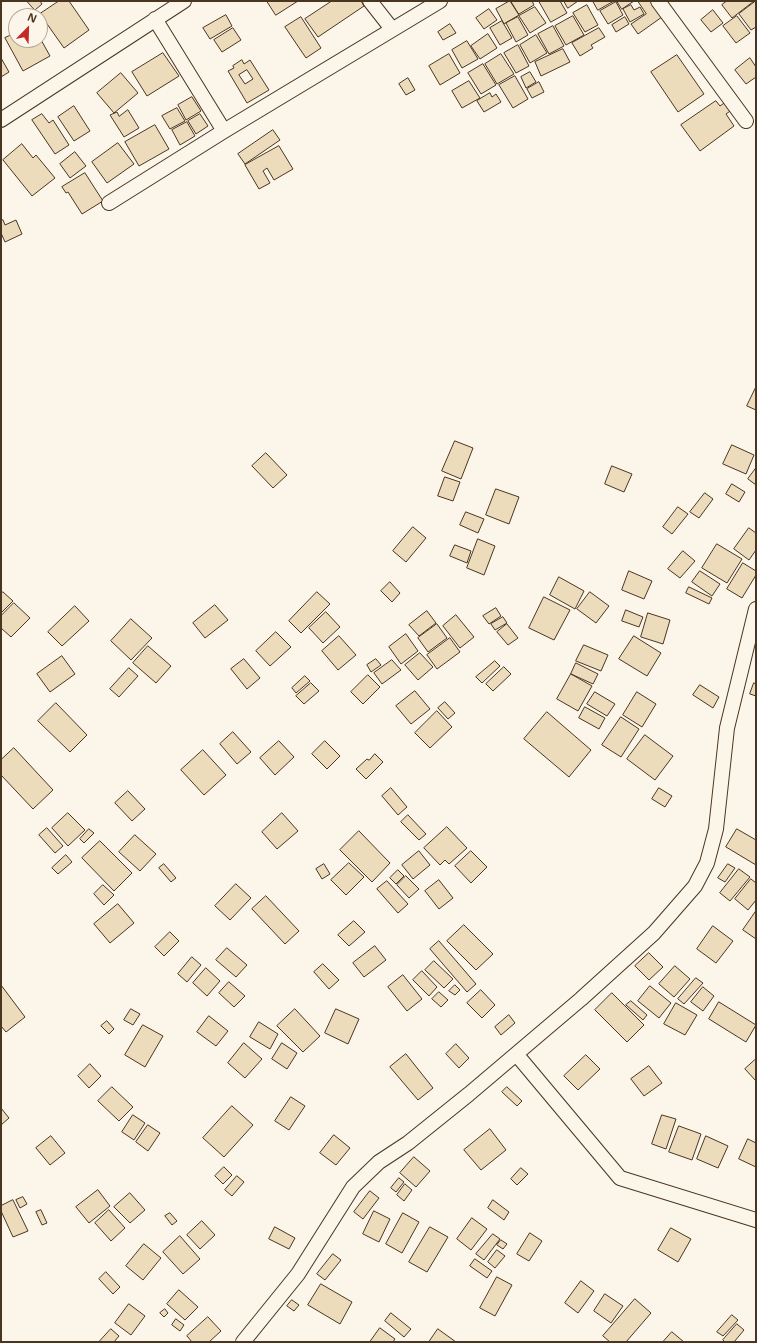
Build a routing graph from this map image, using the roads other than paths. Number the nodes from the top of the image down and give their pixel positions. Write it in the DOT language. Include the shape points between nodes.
graph roads {
  1 [pos="184,1"];
  2 [pos="370,1"];
  3 [pos="440,1"];
  4 [pos="658,1"];
  5 [pos="155,19"];
  6 [pos="392,29"];
  7 [pos="1,120"];
  8 [pos="746,121"];
  9 [pos="224,131"];
  10 [pos="109,203"];
  11 [pos="756,609"];
  12 [pos="517,1055"];
  13 [pos="756,1220"];
  14 [pos="243,1342"];
  1 -- 5 [label="street"];
  2 -- 6 [label="street"];
  3 -- 6 [label="street"];
  4 -- 8 [label="street"];
  5 -- 7 [label="street"];
  5 -- 9 [label="street"];
  6 -- 9 [label="street"];
  9 -- 10 [label="street"];
  11 -- 12 [label="street" via="727,728 716,829 707,863 695,886 654,933"];
  12 -- 13 [label="street" via="620,1178"];
  12 -- 14 [label="street" via="408,1143 379,1162 354,1187 298,1274"];
}
